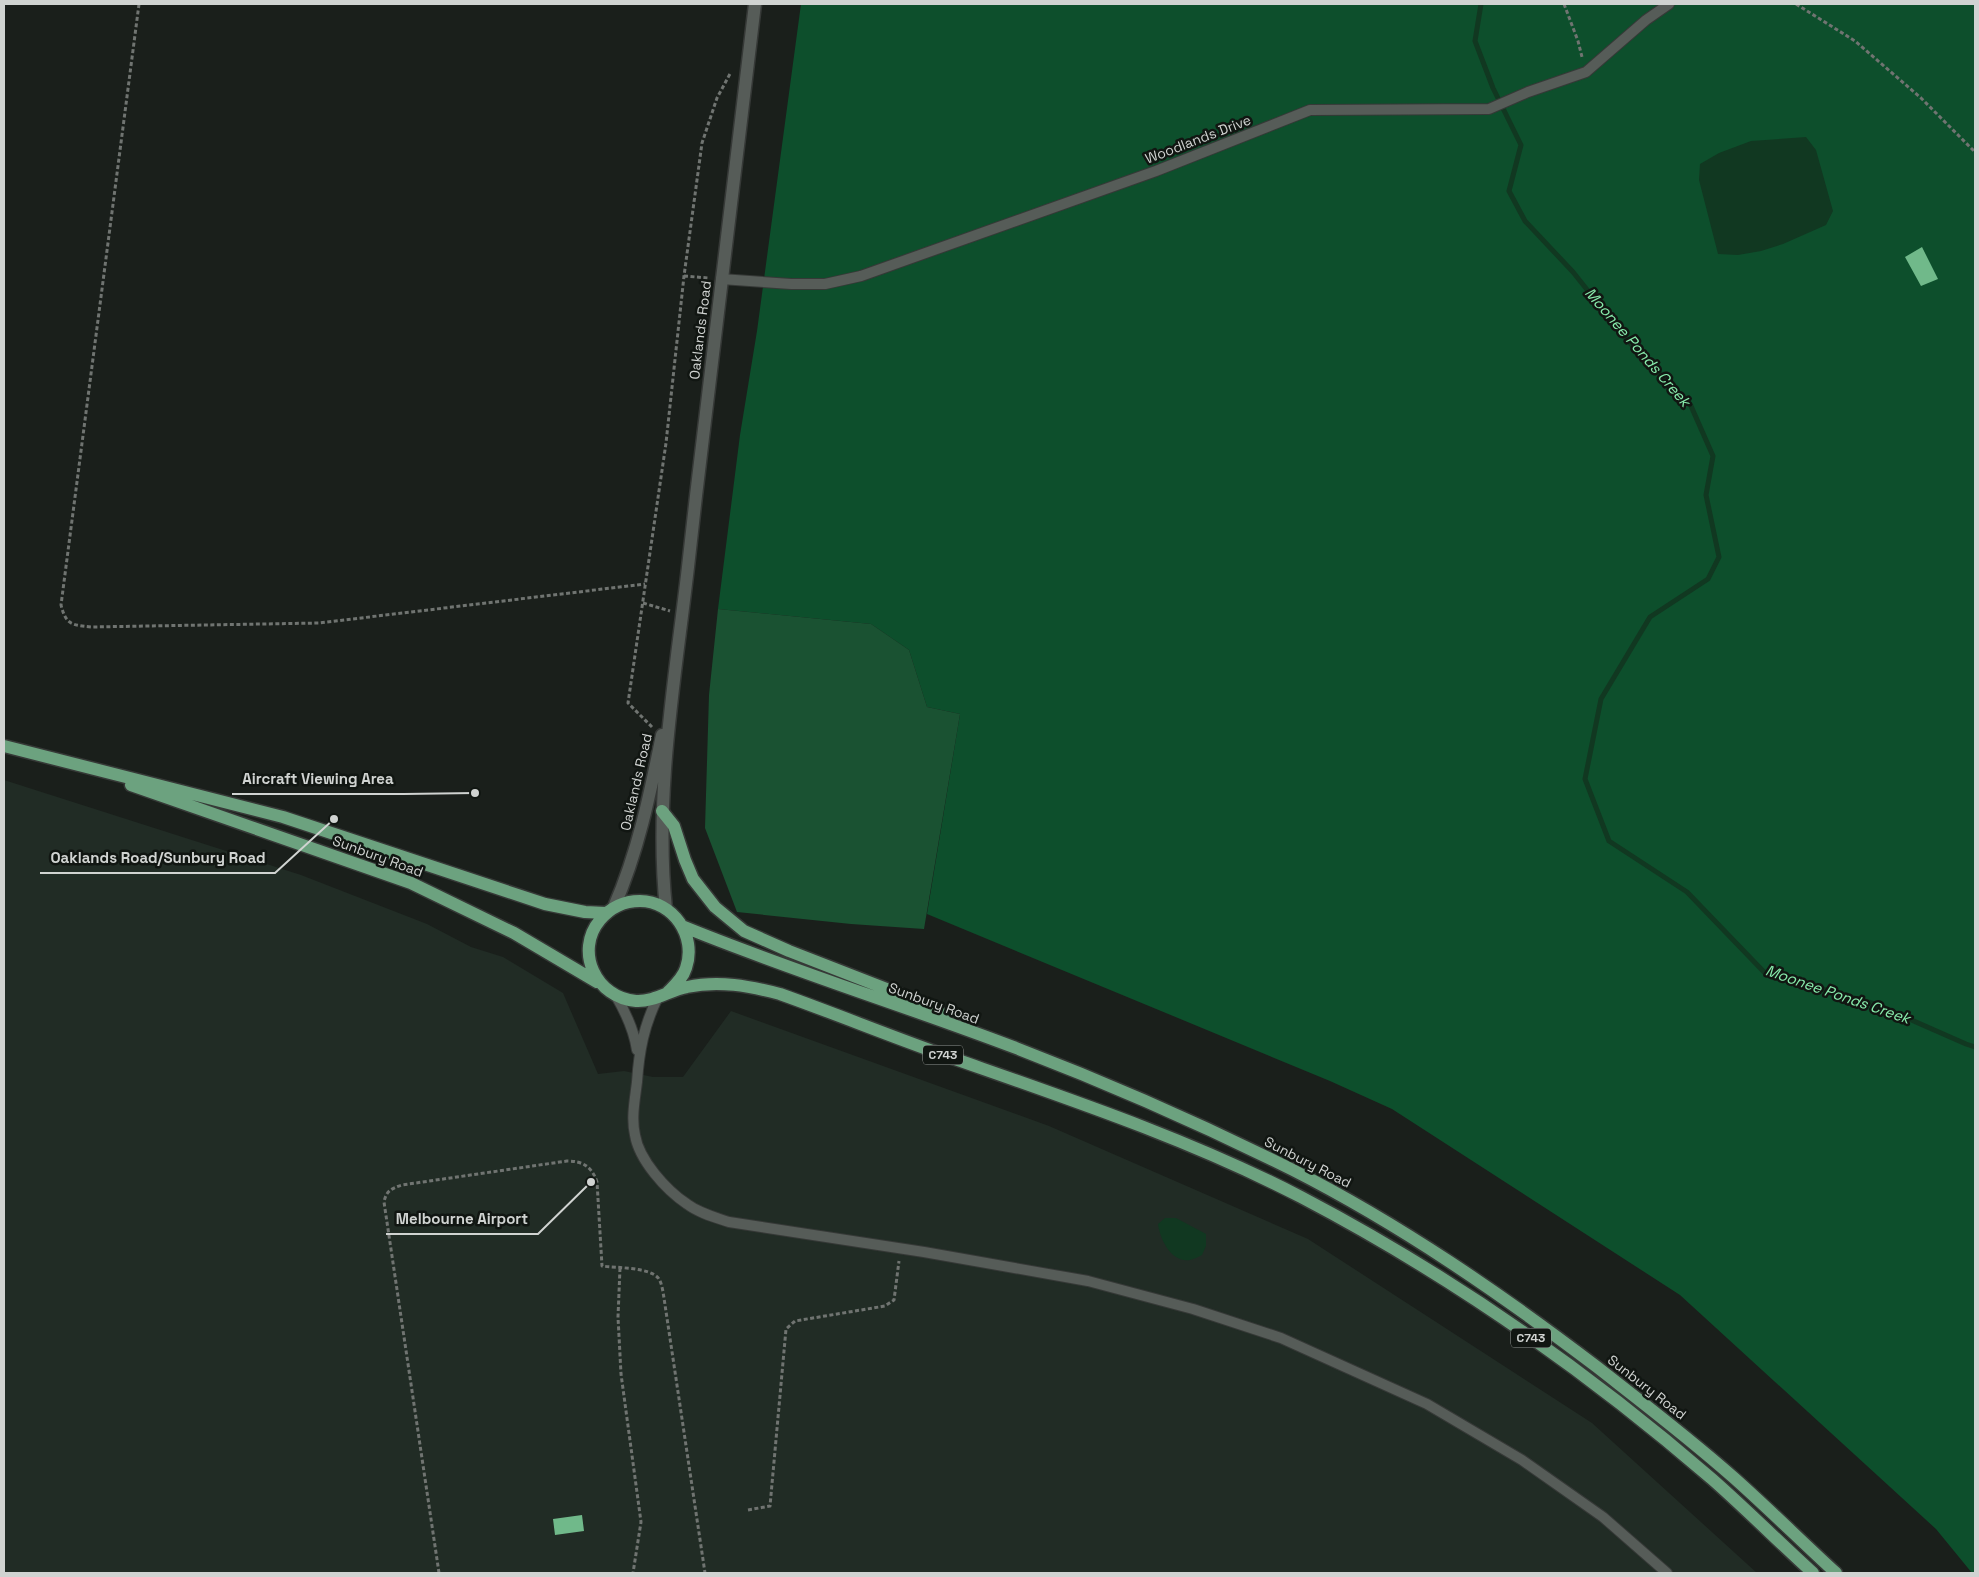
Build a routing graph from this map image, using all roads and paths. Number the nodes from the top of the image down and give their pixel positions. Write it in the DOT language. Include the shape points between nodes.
graph roads {
  1 [pos="139,4"];
  2 [pos="755,4"];
  3 [pos="1564,4"];
  4 [pos="1669,4"];
  5 [pos="1796,4"];
  6 [pos="1578,41"];
  7 [pos="734,67"];
  8 [pos="1975,152"];
  9 [pos="684,276"];
  10 [pos="721,279"];
  11 [pos="645,584"];
  12 [pos="642,603"];
  13 [pos="683,613"];
  14 [pos="677,659"];
  15 [pos="662,736"];
  16 [pos="4,746"];
  17 [pos="46,757"];
  18 [pos="647,809"];
  19 [pos="662,812"];
  20 [pos="666,909"];
  21 [pos="610,910"];
  22 [pos="682,926"];
  23 [pos="601,985"];
  24 [pos="663,995"];
  25 [pos="616,996"];
  26 [pos="1016,1048"];
  27 [pos="638,1058"];
  28 [pos="901,1248"];
  29 [pos="620,1268"];
  30 [pos="748,1510"];
  31 [pos="439,1573"];
  32 [pos="633,1573"];
  33 [pos="705,1573"];
  34 [pos="1667,1573"];
  35 [pos="1812,1573"];
  36 [pos="1836,1573"];
  1 -- 11 [label="path" via="61,605 64,618 73,625 91,628 319,623"];
  2 -- 10 [label="main road, Oaklands Road"];
  3 -- 6 [label="path"];
  4 -- 10 [label="lane, Woodlands Drive" via="1586,72 1489,109 1310,110 1156,171 861,276 825,284"];
  5 -- 8 [label="path" via="1855,41 1922,98"];
  7 -- 9 [label="path" via="717,98 702,144"];
  9 -- 10 [label="path"];
  9 -- 11 [label="path" via="666,443"];
  10 -- 13 [label="main road, Oaklands Road"];
  11 -- 12 [label="path"];
  12 -- 13 [label="path"];
  12 -- 15 [label="path" via="628,703"];
  13 -- 14 [label="main road, Oaklands Road"];
  14 -- 15 [label="main road, Oaklands Road"];
  14 -- 19 [label="main road, Oaklands Road"];
  15 -- 18 [label="main road, Oaklands Road"];
  16 -- 17 [label="main road, Sunbury Road / C743"];
  17 -- 21 [label="main road, Sunbury Road / C743" via="283,817 536,901 585,912"];
  17 -- 23 [label="main road, Sunbury Road / C743" via="411,883 514,933"];
  18 -- 19 [label="main road"];
  18 -- 21 [label="main road, Oaklands Road" via="628,871"];
  19 -- 20 [label="main road, Oaklands Road"];
  19 -- 26 [label="main road" via="674,826 693,878 716,907 744,931 897,993"];
  20 -- 21 [label="main road, C743" via="640,901 626,902"];
  20 -- 22 [label="main road, C743"];
  21 -- 23 [label="main road, C743" via="595,926 588,956"];
  22 -- 24 [label="main road, C743" via="688,939 688,961 679,981"];
  22 -- 26 [label="main road, Sunbury Road / C743"];
  23 -- 25 [label="main road, C743"];
  24 -- 25 [label="main road, C743" via="637,1001"];
  24 -- 27 [label="lane" via="646,1024"];
  24 -- 35 [label="main road, C743" via="701,985 731,984 780,994 1110,1114 1299,1196 1463,1290 1562,1359 1711,1479"];
  25 -- 27 [label="lane" via="627,1014"];
  26 -- 36 [label="main road, Sunbury Road / C743" via="1194,1123 1293,1170 1363,1208 1468,1273 1547,1329 1679,1431"];
  27 -- 28 [label="lane" via="633,1118 635,1136 646,1161 686,1204 729,1222"];
  28 -- 30 [label="path" via="894,1300 886,1306 795,1321 786,1329 770,1506"];
  28 -- 34 [label="lane" via="1088,1281 1193,1309 1281,1338 1427,1404 1522,1460 1603,1517"];
  29 -- 31 [label="path" via="602,1266 597,1182 587,1165 576,1161 402,1185 386,1195 384,1202"];
  29 -- 32 [label="path" via="621,1374 641,1522"];
  29 -- 33 [label="path" via="646,1271 660,1280"];
}
